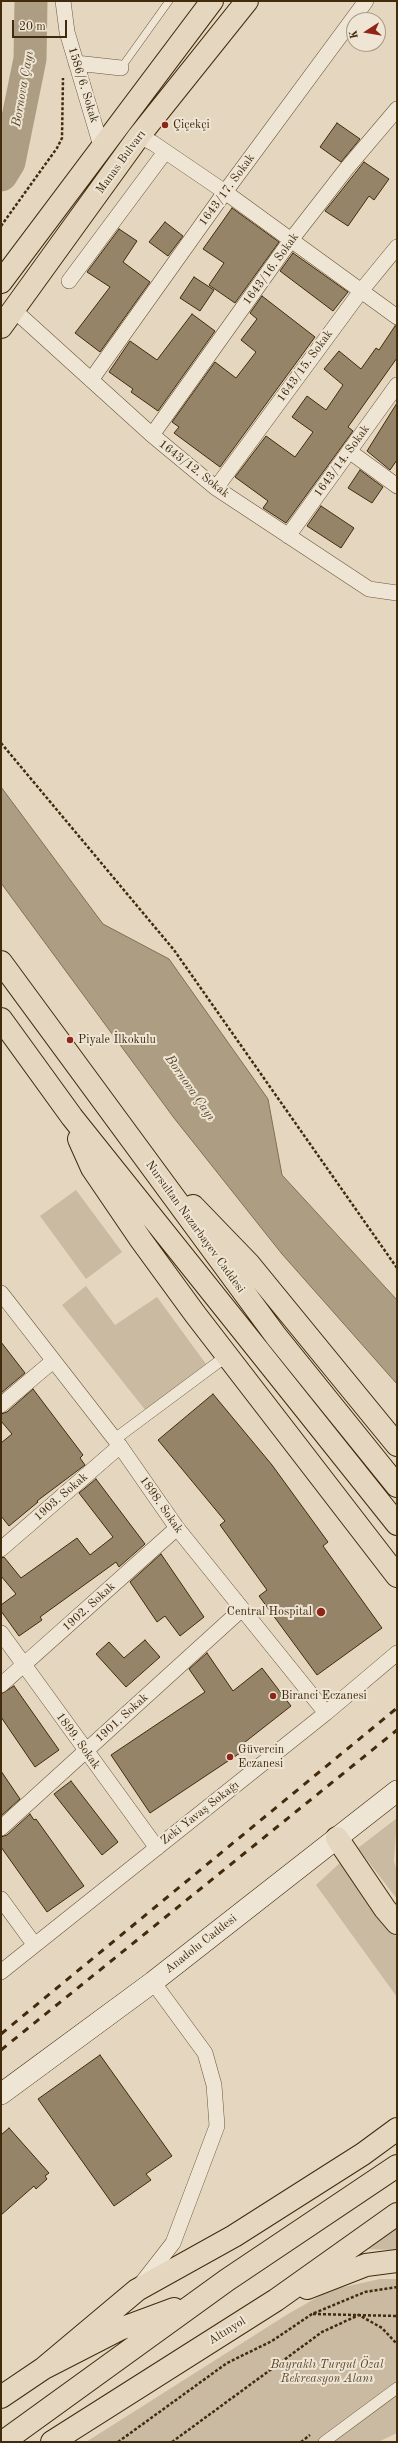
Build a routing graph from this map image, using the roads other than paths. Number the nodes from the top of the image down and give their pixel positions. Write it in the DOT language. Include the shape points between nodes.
graph roads {
  1 [pos="63,1"];
  2 [pos="169,1"];
  3 [pos="212,1"];
  4 [pos="247,1"];
  5 [pos="366,1"];
  6 [pos="76,63"];
  7 [pos="121,68"];
  8 [pos="397,109"];
  9 [pos="139,136"];
  10 [pos="101,146"];
  11 [pos="166,152"];
  12 [pos="225,192"];
  13 [pos="291,240"];
  14 [pos="397,247"];
  15 [pos="69,281"];
  16 [pos="1,282"];
  17 [pos="361,291"];
  18 [pos="397,317"];
  19 [pos="7,319"];
  20 [pos="91,380"];
  21 [pos="397,385"];
  22 [pos="152,435"];
  23 [pos="350,451"];
  24 [pos="397,486"];
  25 [pos="216,488"];
  26 [pos="288,536"];
  27 [pos="397,593"];
  28 [pos="1,962"];
  29 [pos="1,1019"];
  30 [pos="72,1117"];
  31 [pos="151,1167"];
  32 [pos="1,1293"];
  33 [pos="228,1355"];
  34 [pos="53,1361"];
  35 [pos="1,1405"];
  36 [pos="118,1443"];
  37 [pos="397,1445"];
  38 [pos="397,1486"];
  39 [pos="397,1524"];
  40 [pos="177,1528"];
  41 [pos="2,1544"];
  42 [pos="397,1576"];
  43 [pos="242,1609"];
  44 [pos="1,1633"];
  45 [pos="397,1653"];
  46 [pos="24,1665"];
  47 [pos="1,1685"];
  48 [pos="326,1713"];
  49 [pos="85,1752"];
  50 [pos="397,1791"];
  51 [pos="1,1828"];
  52 [pos="336,1838"];
  53 [pos="157,1848"];
  54 [pos="1,1899"];
  55 [pos="397,1923"];
  56 [pos="34,1944"];
  57 [pos="1,1972"];
  58 [pos="153,1982"];
  59 [pos="1,2094"];
  60 [pos="397,2129"];
  61 [pos="397,2166"];
  62 [pos="397,2214"];
  63 [pos="397,2261"];
  64 [pos="137,2290"];
  65 [pos="200,2300"];
  66 [pos="276,2300"];
  67 [pos="44,2368"];
  68 [pos="397,2388"];
  69 [pos="1,2397"];
  70 [pos="4,2442"];
  71 [pos="52,2442"];
  72 [pos="324,2442"];
  1 -- 6 [label="street, 1586/6. Sokak" via="67,32"];
  2 -- 7 [label="lane"];
  3 -- 10 [label="main road, Manas Bulvarı"];
  4 -- 9 [label="main road, Manas Bulvarı"];
  5 -- 12 [label="street, 1643/17. Sokak"];
  6 -- 7 [label="street"];
  6 -- 10 [label="street, 1586/6. Sokak"];
  8 -- 13 [label="street, 1643/16. Sokak"];
  9 -- 11 [label="street"];
  9 -- 19 [label="main road, Manas Bulvarı"];
  10 -- 16 [label="main road, Manas Bulvarı"];
  11 -- 12 [label="street"];
  11 -- 15 [label="street"];
  12 -- 13 [label="street"];
  12 -- 20 [label="street, 1643/17. Sokak"];
  13 -- 17 [label="street"];
  13 -- 22 [label="street, 1643/16. Sokak"];
  14 -- 17 [label="street, 1643/15. Sokak"];
  17 -- 18 [label="street"];
  17 -- 25 [label="street, 1643/15. Sokak"];
  19 -- 20 [label="street, 1643/12. Sokak"];
  20 -- 22 [label="street, 1643/12. Sokak"];
  21 -- 23 [label="street, 1643/14. Sokak"];
  22 -- 25 [label="street, 1643/12. Sokak"];
  23 -- 24 [label="street"];
  23 -- 26 [label="street, 1643/14. Sokak"];
  25 -- 26 [label="street, 1643/12. Sokak"];
  26 -- 27 [label="street, 1643/12. Sokak" via="369,589"];
  28 -- 31 [label="main road, Nursultan Nazarbayev Caddesi"];
  29 -- 30 [label="main road, Nursultan Nazarbayev Caddesi"];
  30 -- 33 [label="main road" via="92,1168 159,1265"];
  30 -- 39 [label="main road, Nursultan Nazarbayev Caddesi"];
  31 -- 37 [label="main road" via="218,1230 249,1264"];
  31 -- 38 [label="main road, Nursultan Nazarbayev Caddesi" via="276,1336"];
  32 -- 34 [label="street, 1898. Sokak"];
  33 -- 36 [label="street"];
  33 -- 42 [label="main road"];
  34 -- 35 [label="street"];
  34 -- 36 [label="street, 1898. Sokak"];
  36 -- 40 [label="street, 1898. Sokak"];
  36 -- 41 [label="street, 1903. Sokak"];
  40 -- 43 [label="street, 1898. Sokak"];
  40 -- 46 [label="street, 1902. Sokak"];
  43 -- 48 [label="street, 1898. Sokak"];
  43 -- 49 [label="street, 1901. Sokak"];
  44 -- 46 [label="street, 1899. Sokak"];
  45 -- 48 [label="street, Zeki Yavaş Sokağı"];
  46 -- 47 [label="street, 1902. Sokak"];
  46 -- 49 [label="street, 1899. Sokak"];
  48 -- 53 [label="street, Zeki Yavaş Sokağı"];
  49 -- 51 [label="street, 1901. Sokak"];
  49 -- 53 [label="street, 1899. Sokak"];
  50 -- 52 [label="main road, Anadolu Caddesi"];
  52 -- 55 [label="main road"];
  52 -- 58 [label="main road, Anadolu Caddesi"];
  53 -- 56 [label="street, Zeki Yavaş Sokağı"];
  54 -- 56 [label="street"];
  56 -- 57 [label="street, Zeki Yavaş Sokağı"];
  58 -- 59 [label="main road, Anadolu Caddesi"];
  58 -- 64 [label="street" via="205,2053 214,2085 217,2126 173,2243"];
  60 -- 64 [label="main road" via="363,2154 234,2236"];
  61 -- 65 [label="main road"];
  62 -- 66 [label="main road, Altınyol"];
  63 -- 66 [label="main road" via="366,2265"];
  64 -- 67 [label="main road"];
  65 -- 67 [label="main road" via="120,2329"];
  65 -- 70 [label="main road"];
  66 -- 71 [label="main road, Altınyol"];
  67 -- 69 [label="main road"];
  68 -- 72 [label="street"];
}
